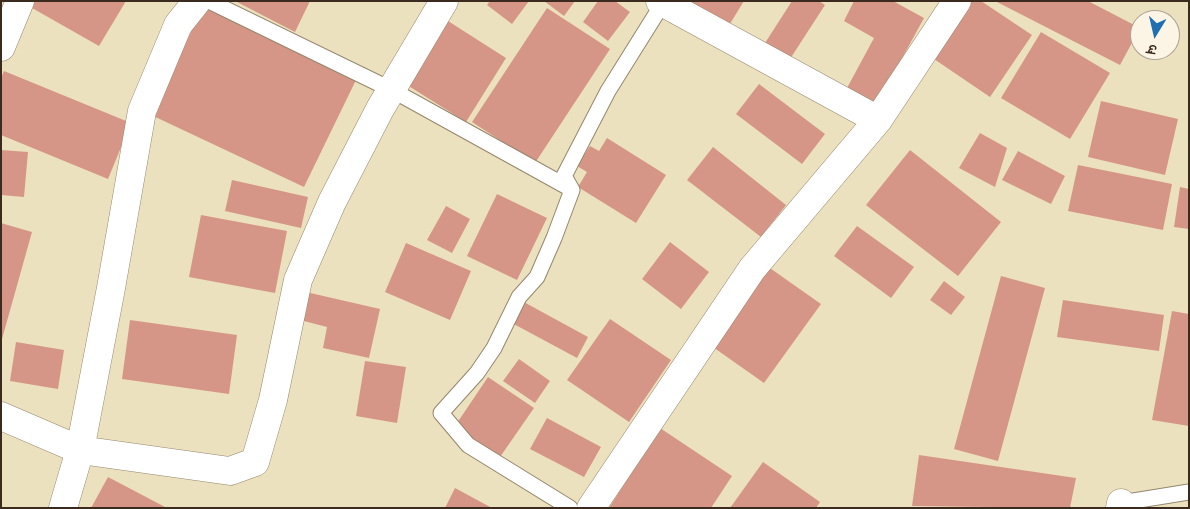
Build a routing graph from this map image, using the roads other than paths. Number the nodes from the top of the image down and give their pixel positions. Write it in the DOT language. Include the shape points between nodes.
graph roads {
  1 [pos="20,1"];
  2 [pos="197,1"];
  3 [pos="208,1"];
  4 [pos="444,1"];
  5 [pos="957,1"];
  6 [pos="661,2"];
  7 [pos="1,47"];
  8 [pos="392,90"];
  9 [pos="878,120"];
  10 [pos="572,190"];
  11 [pos="1,416"];
  12 [pos="80,450"];
  13 [pos="1189,492"];
  14 [pos="1120,505"];
  15 [pos="64,508"];
  16 [pos="570,508"];
  17 [pos="591,508"];
  1 -- 7 [label="street"];
  2 -- 12 [label="street" via="178,25 142,110"];
  3 -- 8 [label="lane"];
  4 -- 8 [label="street"];
  5 -- 9 [label="street"];
  6 -- 9 [label="street"];
  6 -- 10 [label="lane" via="608,91 564,176"];
  8 -- 10 [label="lane"];
  8 -- 12 [label="street" via="332,202 298,280 273,400 255,462 230,470"];
  9 -- 17 [label="street" via="752,269"];
  10 -- 16 [label="lane" via="536,277 519,297 494,348 477,373 441,413 468,445"];
  11 -- 12 [label="street"];
  12 -- 15 [label="street"];
  13 -- 14 [label="lane"];
}
